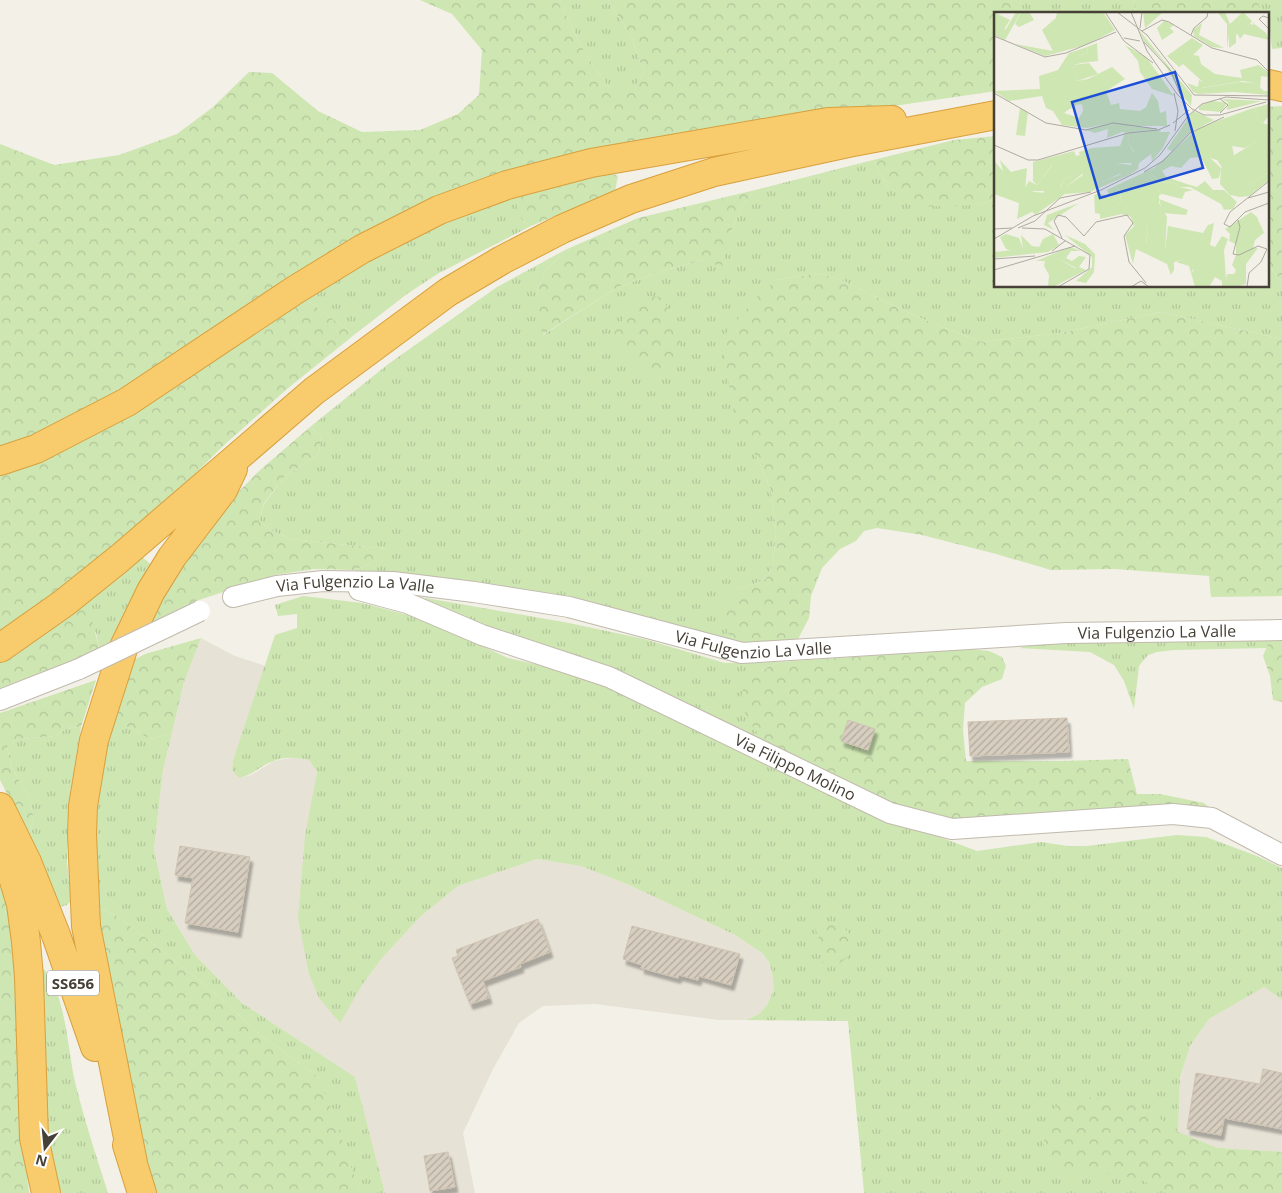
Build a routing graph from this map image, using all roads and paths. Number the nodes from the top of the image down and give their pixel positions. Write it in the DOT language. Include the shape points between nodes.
graph roads {
  1 [pos="994,116"];
  2 [pos="241,453"];
  3 [pos="0,461"];
  4 [pos="323,581"];
  5 [pos="232,597"];
  6 [pos="200,611"];
  7 [pos="1282,630"];
  8 [pos="0,648"];
  9 [pos="0,700"];
  10 [pos="0,807"];
  11 [pos="0,835"];
  12 [pos="1282,856"];
  13 [pos="133,1164"];
  14 [pos="46,1193"];
  15 [pos="142,1193"];
  1 -- 2 [label="highway" via="848,142 714,172 631,199 562,229 448,292 314,392"];
  1 -- 3 [label="highway" via="828,122 591,163 507,185 439,210 362,249 127,402 36,449"];
  2 -- 8 [label="highway" via="120,558"];
  2 -- 13 [label="highway" via="223,490 172,557 151,591 123,649 94,740 83,806 86,926"];
  4 -- 5 [label="street, Via Fulgenzio La Valle" via="278,586"];
  4 -- 7 [label="street, Via Fulgenzio La Valle" via="393,582 569,607 742,653 1066,633"];
  4 -- 12 [label="street, Via Filippo Molino" via="407,603 482,635 609,677 890,813 952,828 1173,814 1212,818"];
  6 -- 9 [label="street, bridge" via="79,669"];
  10 -- 13 [label="highway, SS656" via="27,862 56,935"];
  11 -- 14 [label="highway" via="21,904 26,942 34,1138"];
  13 -- 15 [label="highway, SS656"];
}
